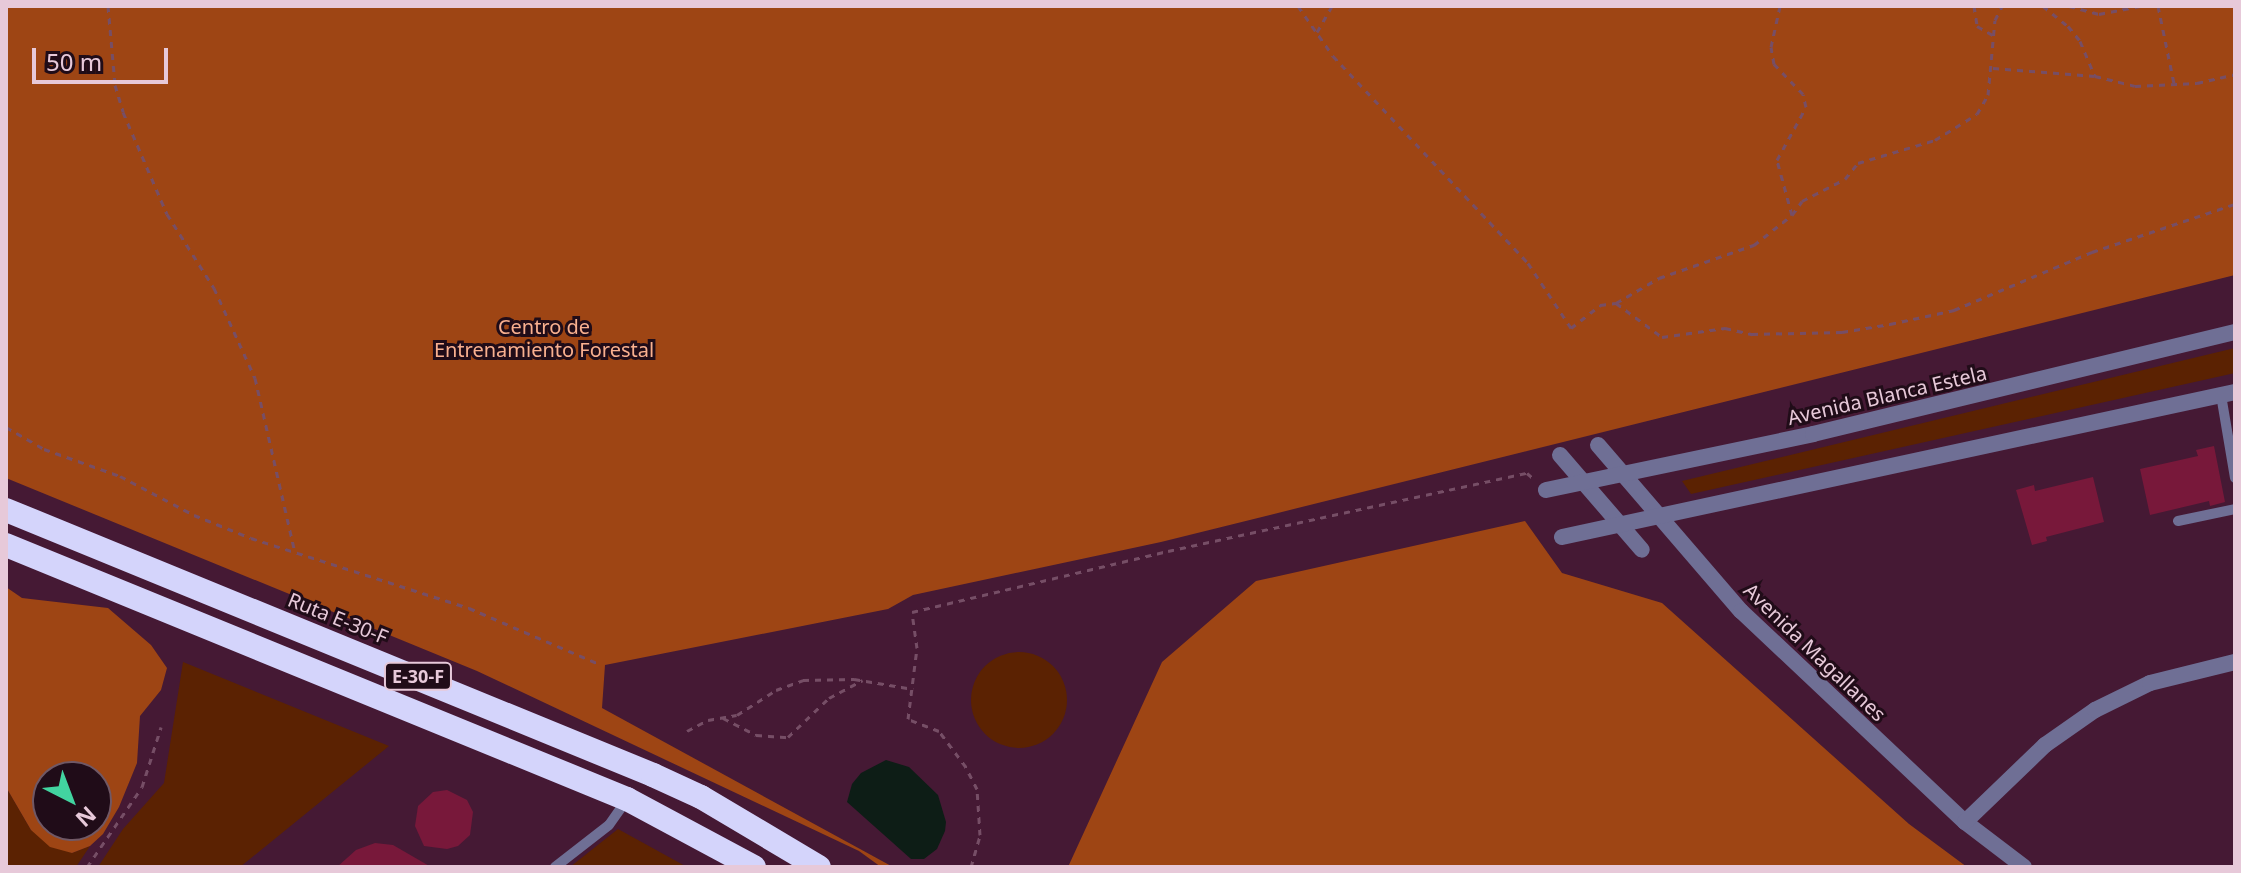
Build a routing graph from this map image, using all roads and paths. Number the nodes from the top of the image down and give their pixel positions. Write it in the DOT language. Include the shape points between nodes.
graph roads {
  1 [pos="108,6"];
  2 [pos="1298,6"];
  3 [pos="1332,6"];
  4 [pos="1780,6"];
  5 [pos="1974,6"];
  6 [pos="1993,6"];
  7 [pos="2002,6"];
  8 [pos="2043,6"];
  9 [pos="2069,6"];
  10 [pos="2140,6"];
  11 [pos="2158,6"];
  12 [pos="1998,12"];
  13 [pos="1317,32"];
  14 [pos="1994,36"];
  15 [pos="1993,68"];
  16 [pos="2235,74"];
  17 [pos="2095,76"];
  18 [pos="2174,83"];
  19 [pos="2235,204"];
  20 [pos="1792,215"];
  21 [pos="1616,303"];
  22 [pos="2235,332"];
  23 [pos="2228,394"];
  24 [pos="6,427"];
  25 [pos="1598,445"];
  26 [pos="1560,455"];
  27 [pos="1623,474"];
  28 [pos="2235,478"];
  29 [pos="1584,482"];
  30 [pos="1546,490"];
  31 [pos="2235,509"];
  32 [pos="6,510"];
  33 [pos="1657,515"];
  34 [pos="2178,521"];
  35 [pos="1620,523"];
  36 [pos="1562,537"];
  37 [pos="6,545"];
  38 [pos="1642,550"];
  39 [pos="295,554"];
  40 [pos="2235,662"];
  41 [pos="597,663"];
  42 [pos="863,680"];
  43 [pos="913,689"];
  44 [pos="722,718"];
  45 [pos="161,727"];
  46 [pos="687,731"];
  47 [pos="627,799"];
  48 [pos="1965,822"];
  49 [pos="87,867"];
  50 [pos="555,867"];
  51 [pos="754,867"];
  52 [pos="819,867"];
  53 [pos="971,867"];
  54 [pos="2024,867"];
  1 -- 39 [label="path" via="115,85 123,112 167,214 214,288 255,378"];
  2 -- 13 [label="path"];
  3 -- 13 [label="path"];
  4 -- 20 [label="path" via="1771,47 1774,64 1803,94 1806,107 1777,160"];
  5 -- 14 [label="path" via="1977,26"];
  6 -- 12 [label="path"];
  7 -- 12 [label="path"];
  8 -- 17 [label="path" via="2080,41"];
  9 -- 10 [label="path" via="2099,14"];
  11 -- 18 [label="path"];
  12 -- 14 [label="path"];
  13 -- 21 [label="path" via="1333,56 1528,263 1571,328 1600,305"];
  14 -- 15 [label="path"];
  15 -- 17 [label="path"];
  15 -- 20 [label="path" via="1988,95 1977,114 1957,130 1858,163 1845,179 1802,201"];
  16 -- 18 [label="path"];
  17 -- 18 [label="path" via="2135,86"];
  19 -- 21 [label="path" via="2092,252 1954,310 1842,332 1752,334 1725,328 1662,337"];
  20 -- 21 [label="path" via="1754,245 1659,278"];
  22 -- 27 [label="street, Avenida Blanca Estela"];
  23 -- 28 [label="lane"];
  23 -- 33 [label="street"];
  24 -- 39 [label="path" via="194,515"];
  25 -- 27 [label="street, Avenida Magallanes"];
  26 -- 29 [label="street"];
  27 -- 29 [label="street, Avenida Blanca Estela"];
  27 -- 33 [label="street, Avenida Magallanes"];
  29 -- 30 [label="street, Avenida Blanca Estela"];
  29 -- 35 [label="street"];
  30 -- 43 [label="path" via="1527,473 912,612 917,648"];
  31 -- 34 [label="lane"];
  32 -- 52 [label="highway, Ruta E-30-F / E-30-F" via="653,775"];
  33 -- 35 [label="street"];
  33 -- 48 [label="street, Avenida Magallanes" via="1741,611"];
  35 -- 36 [label="street"];
  35 -- 38 [label="street"];
  37 -- 47 [label="highway, E-30-F"];
  39 -- 41 [label="path" via="469,608"];
  40 -- 48 [label="street" via="2150,683 2095,710 2045,745"];
  42 -- 43 [label="path"];
  42 -- 44 [label="path" via="803,680"];
  42 -- 44 [label="path" via="829,698 788,737 756,735"];
  43 -- 53 [label="path" via="908,719 939,731 977,789 980,835"];
  44 -- 46 [label="path"];
  45 -- 49 [label="path" via="142,787"];
  47 -- 50 [label="lane" via="609,825"];
  47 -- 51 [label="highway, E-30-F"];
  48 -- 54 [label="street, Avenida Magallanes"];
}
